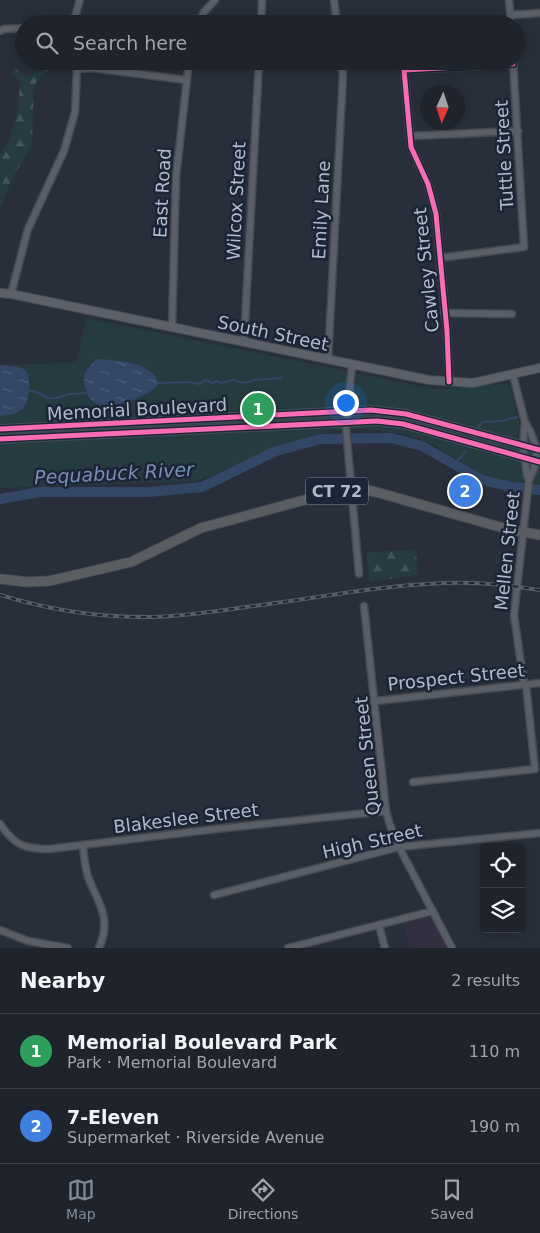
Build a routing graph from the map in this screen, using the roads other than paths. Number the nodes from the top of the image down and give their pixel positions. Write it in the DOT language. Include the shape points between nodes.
graph roads {
  1 [pos="80,0"];
  2 [pos="215,0"];
  3 [pos="262,0"];
  4 [pos="334,0"];
  5 [pos="509,0"];
  6 [pos="540,13"];
  7 [pos="76,15"];
  8 [pos="202,15"];
  9 [pos="261,15"];
  10 [pos="336,15"];
  11 [pos="511,15"];
  12 [pos="15,28"];
  13 [pos="0,31"];
  14 [pos="77,70"];
  15 [pos="108,70"];
  16 [pos="188,70"];
  17 [pos="258,70"];
  18 [pos="342,70"];
  19 [pos="404,70"];
  20 [pos="514,70"];
  21 [pos="186,80"];
  22 [pos="518,131"];
  23 [pos="410,136"];
  24 [pos="440,258"];
  25 [pos="0,293"];
  26 [pos="12,294"];
  27 [pos="444,313"];
  28 [pos="512,314"];
  29 [pos="172,328"];
  30 [pos="244,342"];
  31 [pos="328,360"];
  32 [pos="352,365"];
  33 [pos="540,368"];
  34 [pos="513,375"];
  35 [pos="449,382"];
  36 [pos="348,411"];
  37 [pos="347,421"];
  38 [pos="525,422"];
  39 [pos="0,430"];
  40 [pos="0,439"];
  41 [pos="523,446"];
  42 [pos="538,450"];
  43 [pos="524,458"];
  44 [pos="538,462"];
  45 [pos="529,480"];
  46 [pos="353,488"];
  47 [pos="524,533"];
  48 [pos="540,535"];
  49 [pos="359,574"];
  50 [pos="0,579"];
  51 [pos="364,606"];
  52 [pos="540,683"];
  53 [pos="525,685"];
  54 [pos="376,701"];
  55 [pos="413,782"];
  56 [pos="386,811"];
  57 [pos="0,824"];
  58 [pos="540,833"];
  59 [pos="83,846"];
  60 [pos="400,847"];
  61 [pos="214,895"];
  62 [pos="433,910"];
  63 [pos="379,925"];
  64 [pos="0,930"];
  65 [pos="68,948"];
  66 [pos="99,948"];
  67 [pos="288,948"];
  68 [pos="385,948"];
  69 [pos="452,948"];
  1 -- 7 [label="street"];
  2 -- 8 [label="street"];
  3 -- 9 [label="street"];
  4 -- 10 [label="street"];
  5 -- 11 [label="street"];
  6 -- 11 [label="street"];
  12 -- 13 [label="street"];
  14 -- 26 [label="street" via="75,112 64,151 28,229"];
  15 -- 21 [label="street"];
  16 -- 21 [label="street, East Road"];
  17 -- 30 [label="street, Wilcox Street"];
  18 -- 31 [label="street, Emily Lane"];
  19 -- 23 [label="street, Cawley Street"];
  20 -- 22 [label="street, Tuttle Street"];
  21 -- 29 [label="street, East Road" via="176,177"];
  22 -- 23 [label="street"];
  22 -- 24 [label="street, Tuttle Street" via="524,247"];
  23 -- 24 [label="street, Cawley Street" via="434,205"];
  24 -- 27 [label="street, Cawley Street"];
  25 -- 26 [label="main road, South Street"];
  26 -- 29 [label="main road, South Street"];
  27 -- 28 [label="street"];
  27 -- 35 [label="street, Cawley Street"];
  29 -- 30 [label="main road, South Street"];
  30 -- 31 [label="main road, South Street"];
  31 -- 32 [label="main road, South Street"];
  32 -- 35 [label="main road, South Street"];
  32 -- 36 [label="street"];
  33 -- 34 [label="main road, South Street"];
  34 -- 35 [label="main road, South Street" via="474,382"];
  34 -- 38 [label="street, Mellen Street"];
  36 -- 37 [label="street"];
  36 -- 39 [label="main road, Memorial Boulevard"];
  36 -- 41 [label="main road, Memorial Boulevard" via="406,414"];
  37 -- 40 [label="main road, Memorial Boulevard"];
  37 -- 43 [label="main road, Memorial Boulevard" via="403,424"];
  37 -- 46 [label="street"];
  38 -- 41 [label="street, Mellen Street"];
  38 -- 42 [label="street, Mellen Street"];
  41 -- 42 [label="main road, Memorial Boulevard"];
  41 -- 43 [label="street, Mellen Street"];
  42 -- 44 [label="street, Mellen Street"];
  43 -- 44 [label="main road, Memorial Boulevard"];
  43 -- 45 [label="street, Mellen Street"];
  44 -- 45 [label="street, Mellen Street"];
  45 -- 47 [label="street, Mellen Street"];
  46 -- 47 [label="highway, CT 72"];
  46 -- 49 [label="street"];
  46 -- 50 [label="highway, CT 72" via="201,528 131,562 49,581"];
  47 -- 48 [label="highway, CT 72"];
  47 -- 53 [label="street, Mellen Street" via="514,615"];
  51 -- 54 [label="street, Queen Street"];
  52 -- 53 [label="street, Prospect Street"];
  53 -- 54 [label="street, Prospect Street"];
  53 -- 55 [label="street, Mellen Street" via="535,770"];
  54 -- 56 [label="street, Queen Street"];
  56 -- 59 [label="street, Blakeslee Street"];
  56 -- 60 [label="street, Queen Street"];
  57 -- 59 [label="street, Blakeslee Street" via="10,838 30,849"];
  58 -- 60 [label="street, High Street"];
  59 -- 66 [label="street" via="88,876 105,921 105,934"];
  60 -- 61 [label="street, High Street"];
  60 -- 62 [label="street, Queen Street"];
  62 -- 63 [label="street"];
  62 -- 69 [label="street, Queen Street"];
  63 -- 67 [label="street"];
  63 -- 68 [label="street"];
  64 -- 65 [label="street" via="28,941"];
}
